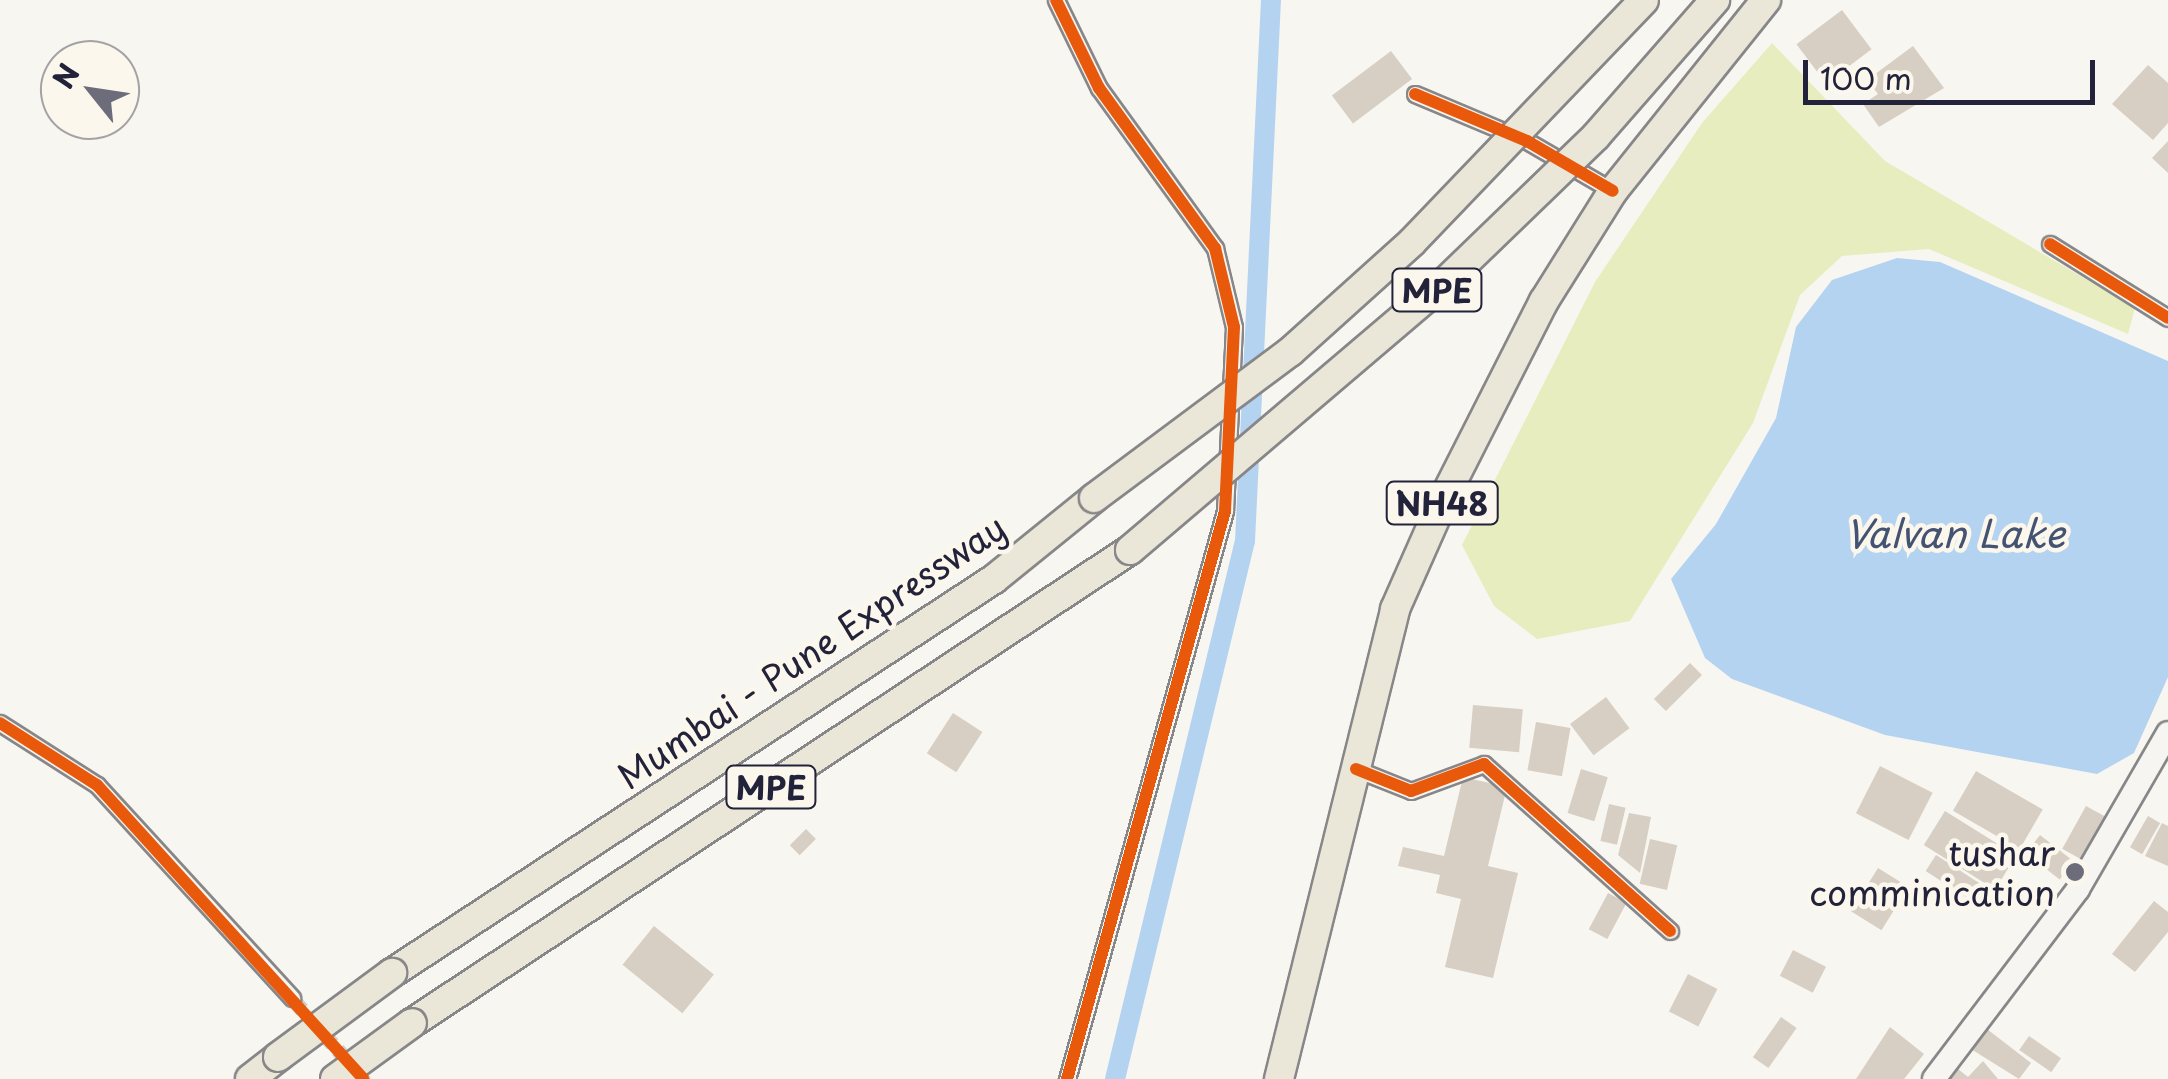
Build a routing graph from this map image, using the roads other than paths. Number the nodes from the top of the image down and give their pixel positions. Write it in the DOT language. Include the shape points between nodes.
graph roads {
  1 [pos="1056,0"];
  2 [pos="1644,0"];
  3 [pos="1715,0"];
  4 [pos="1766,0"];
  5 [pos="1415,94"];
  6 [pos="1613,191"];
  7 [pos="2050,244"];
  8 [pos="2168,318"];
  9 [pos="0,723"];
  10 [pos="2168,733"];
  11 [pos="1356,769"];
  12 [pos="1670,931"];
  13 [pos="292,998"];
  14 [pos="250,1079"];
  15 [pos="335,1079"];
  16 [pos="1067,1079"];
  17 [pos="1280,1079"];
  18 [pos="1934,1079"];
  1 -- 16 [label="street" via="1100,88 1215,248 1234,327 1225,511"];
  2 -- 14 [label="highway, Mumbai - Pune Expressway / MPE, bridge" via="1412,242 1290,352 994,579 392,973"];
  3 -- 15 [label="highway, MPE, bridge" via="1596,136 1445,282 1130,550"];
  4 -- 6 [label="highway, NH48"];
  5 -- 6 [label="street" via="1527,141"];
  6 -- 11 [label="highway, NH48" via="1536,317 1446,494 1396,609"];
  7 -- 8 [label="street"];
  9 -- 13 [label="street" via="97,785"];
  10 -- 18 [label="main road" via="2078,889"];
  11 -- 12 [label="street" via="1411,791 1484,764"];
  11 -- 17 [label="highway, NH48"];
}
